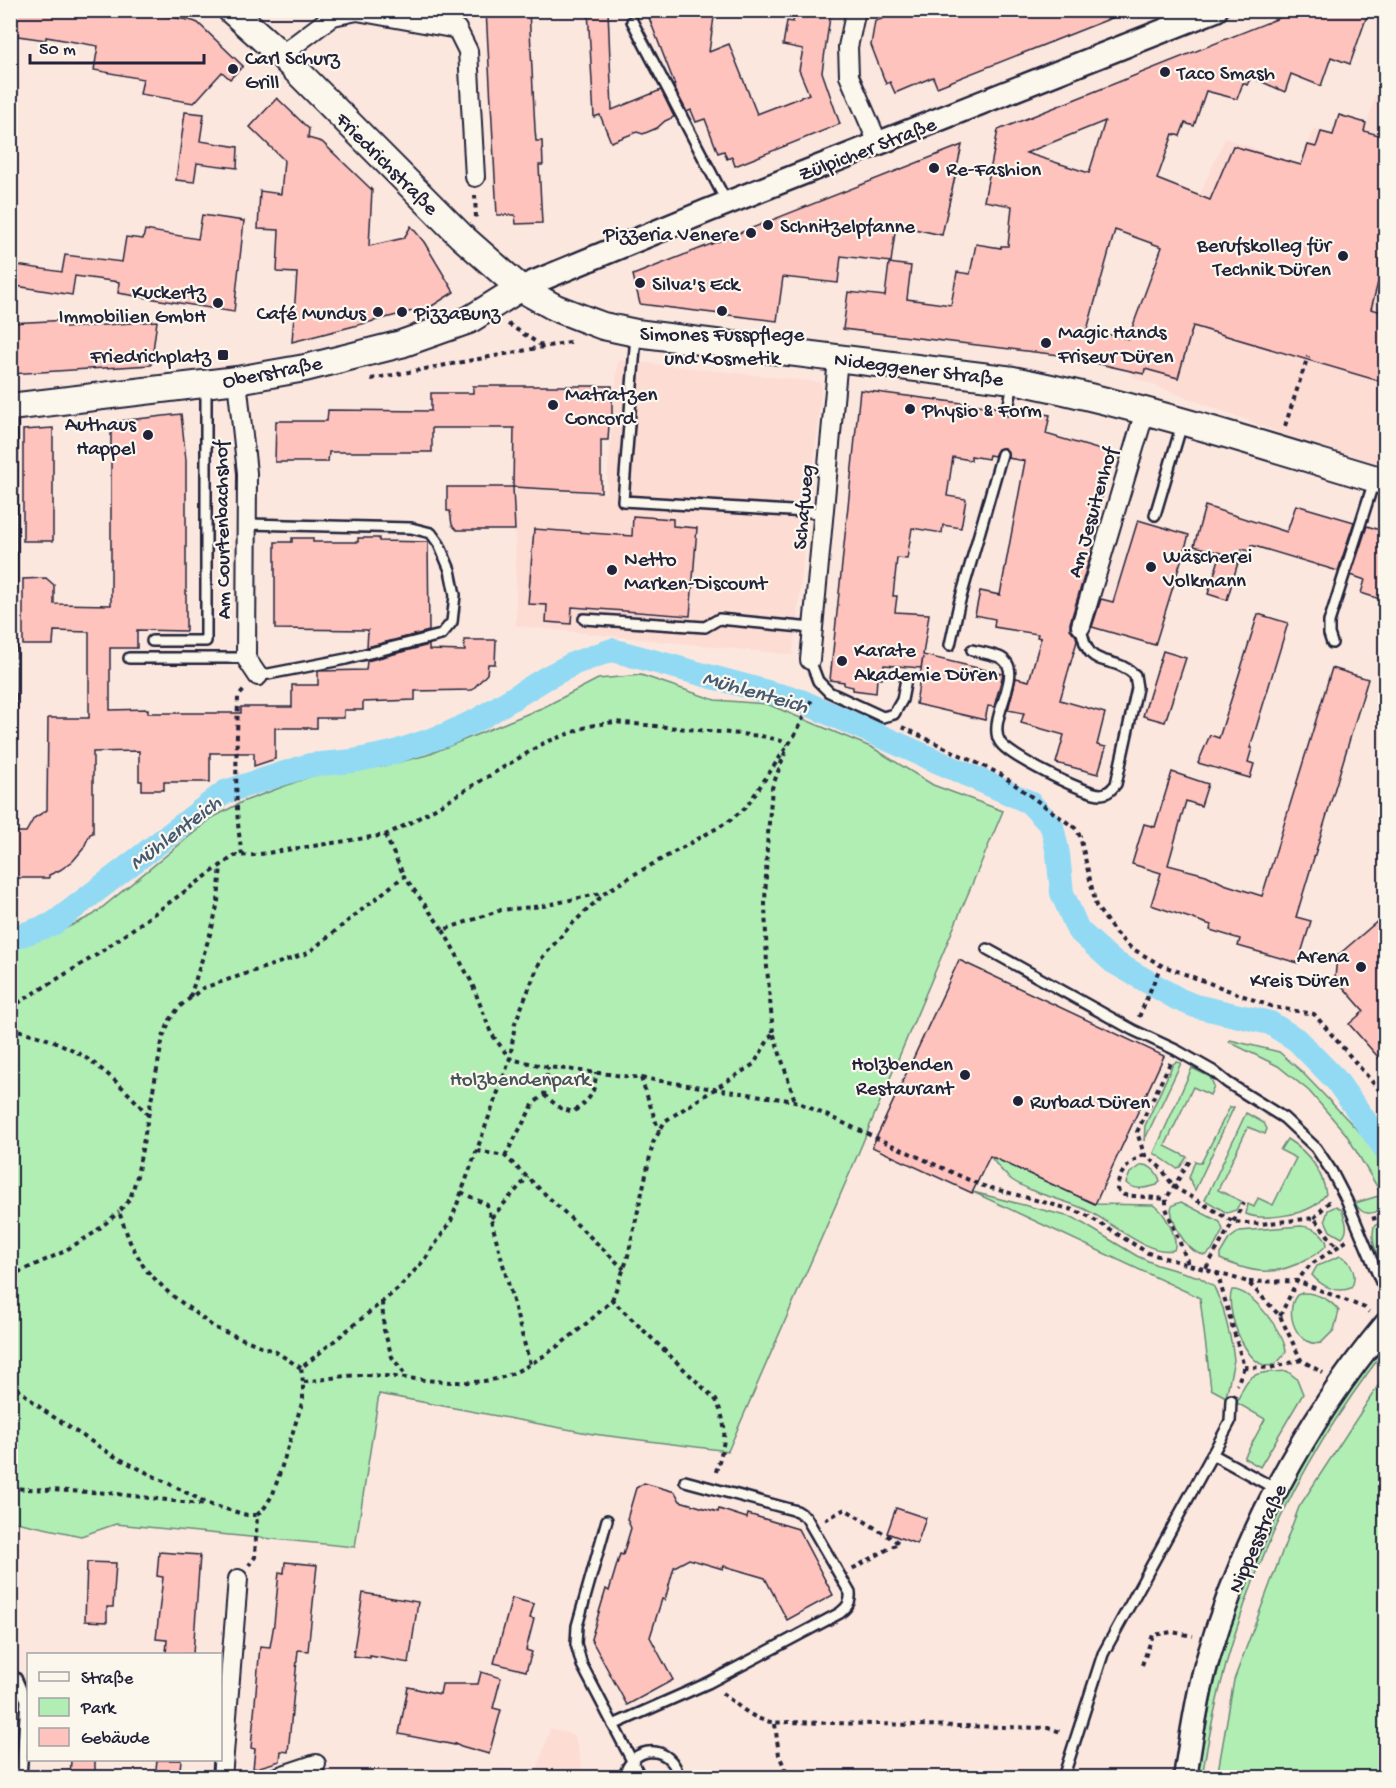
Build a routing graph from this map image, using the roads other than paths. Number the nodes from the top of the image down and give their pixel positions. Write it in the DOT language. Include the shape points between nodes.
graph roads {
  1 [pos="231,10"];
  2 [pos="856,10"];
  3 [pos="1216,10"];
  4 [pos="459,20"];
  5 [pos="632,21"];
  6 [pos="281,55"];
  7 [pos="878,143"];
  8 [pos="475,177"];
  9 [pos="727,203"];
  10 [pos="520,288"];
  11 [pos="636,333"];
  12 [pos="838,358"];
  13 [pos="237,380"];
  14 [pos="1013,380"];
  15 [pos="206,384"];
  16 [pos="11,406"];
  17 [pos="1008,409"];
  18 [pos="1144,411"];
  19 [pos="1183,422"];
  20 [pos="1002,454"];
  21 [pos="1380,481"];
  22 [pos="824,513"];
  23 [pos="1155,515"];
  24 [pos="246,524"];
  25 [pos="584,619"];
  26 [pos="1081,626"];
  27 [pos="812,628"];
  28 [pos="152,641"];
  29 [pos="1332,643"];
  30 [pos="950,645"];
  31 [pos="972,650"];
  32 [pos="129,658"];
  33 [pos="246,658"];
  34 [pos="810,660"];
  35 [pos="258,676"];
  36 [pos="906,679"];
  37 [pos="11,725"];
  38 [pos="987,949"];
  39 [pos="1386,1286"];
  40 [pos="1386,1324"];
  41 [pos="1231,1400"];
  42 [pos="1212,1454"];
  43 [pos="685,1481"];
  44 [pos="1276,1489"];
  45 [pos="607,1520"];
  46 [pos="238,1579"];
  47 [pos="10,1674"];
  48 [pos="613,1725"];
  49 [pos="632,1760"];
  50 [pos="316,1764"];
  51 [pos="21,1778"];
  52 [pos="222,1778"];
  53 [pos="274,1778"];
  54 [pos="624,1778"];
  55 [pos="641,1778"];
  56 [pos="679,1778"];
  57 [pos="1063,1778"];
  58 [pos="1185,1778"];
  1 -- 6 [label="main road, Friedrichstraße"];
  2 -- 7 [label="street" via="848,47 849,76"];
  3 -- 7 [label="street, Zülpicher Straße"];
  4 -- 6 [label="street" via="357,11 333,16"];
  4 -- 8 [label="street" via="468,51"];
  5 -- 9 [label="lane"];
  6 -- 10 [label="main road, Friedrichstraße" via="461,236"];
  7 -- 9 [label="street, Zülpicher Straße"];
  9 -- 10 [label="street, Zülpicher Straße"];
  10 -- 11 [label="main road, Nideggener Straße" via="603,327"];
  10 -- 13 [label="main road, Oberstraße" via="469,320 401,344"];
  11 -- 12 [label="main road, Nideggener Straße"];
  11 -- 22 [label="lane" via="623,501"];
  12 -- 14 [label="main road, Nideggener Straße"];
  12 -- 22 [label="street, Schafweg"];
  13 -- 15 [label="main road, Oberstraße"];
  13 -- 24 [label="street, Am Courtenbachshof" via="247,474"];
  14 -- 17 [label="lane"];
  14 -- 18 [label="main road, Nideggener Straße"];
  15 -- 16 [label="main road, Oberstraße"];
  15 -- 28 [label="lane" via="206,641"];
  16 -- 37 [label="lane"];
  18 -- 19 [label="main road, Nideggener Straße"];
  18 -- 26 [label="street, Am Jesuitenhof"];
  19 -- 21 [label="main road, Nideggener Straße"];
  19 -- 23 [label="lane"];
  20 -- 30 [label="lane" via="958,604"];
  21 -- 29 [label="lane" via="1329,622"];
  22 -- 27 [label="street, Schafweg"];
  24 -- 33 [label="street, Am Courtenbachshof"];
  24 -- 35 [label="lane" via="411,528 431,533 450,570 455,595 452,622 441,635"];
  25 -- 27 [label="lane" via="705,627 719,618"];
  26 -- 31 [label="lane" via="1090,654 1128,668 1136,675 1137,688 1116,784 1103,794 1072,786 1000,743 996,732 1010,679 1009,667 1001,658"];
  27 -- 34 [label="street, Schafweg"];
  32 -- 33 [label="lane"];
  33 -- 35 [label="street"];
  34 -- 36 [label="lane" via="829,692 883,717 894,714 902,700"];
  38 -- 39 [label="lane" via="1213,1071 1284,1118 1316,1148 1332,1172"];
  40 -- 44 [label="street, Nippesstraße" via="1340,1383"];
  41 -- 42 [label="lane" via="1230,1422"];
  42 -- 44 [label="lane"];
  42 -- 57 [label="lane" via="1102,1654"];
  43 -- 48 [label="lane" via="787,1507 806,1517 851,1600 840,1613 708,1683"];
  44 -- 58 [label="street, Nippesstraße" via="1238,1573 1215,1640 1204,1676"];
  45 -- 48 [label="lane" via="577,1626 576,1644 582,1665"];
  46 -- 52 [label="street"];
  47 -- 51 [label="lane" via="26,1700"];
  48 -- 49 [label="lane"];
  49 -- 54 [label="lane"];
  49 -- 55 [label="lane"];
  49 -- 56 [label="lane" via="652,1751 662,1754 671,1759"];
  50 -- 53 [label="street"];
}
